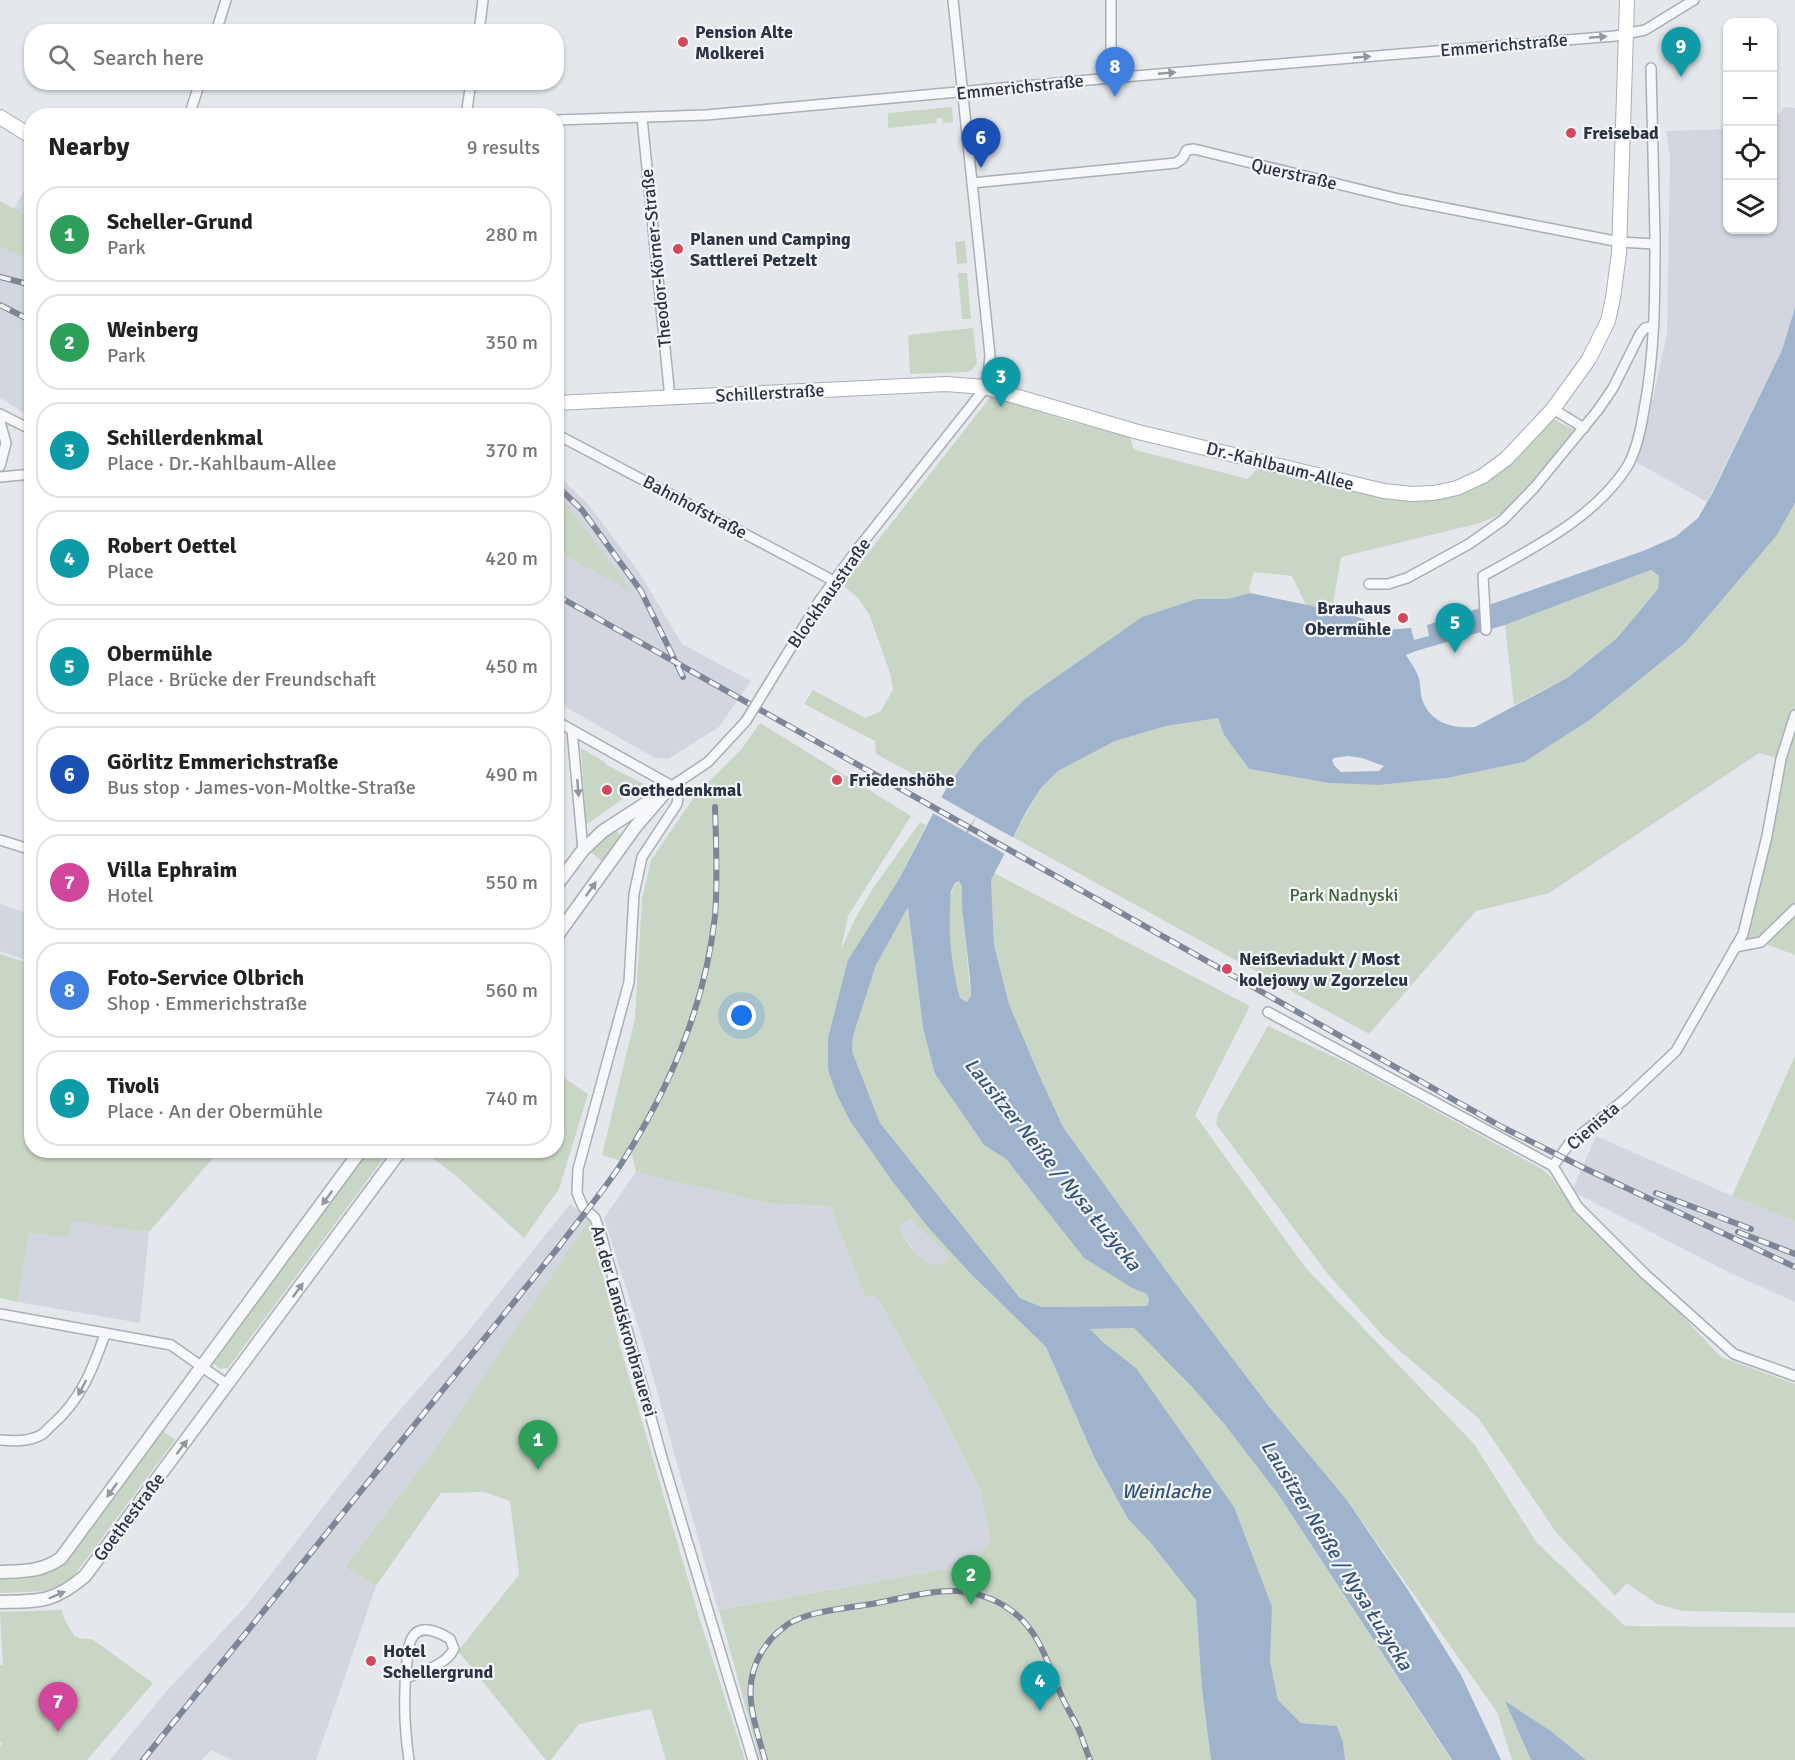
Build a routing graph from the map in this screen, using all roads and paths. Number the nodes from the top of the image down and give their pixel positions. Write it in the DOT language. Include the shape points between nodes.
graph roads {
  1 [pos="226,0"];
  2 [pos="483,0"];
  3 [pos="953,0"];
  4 [pos="1111,0"];
  5 [pos="1627,0"];
  6 [pos="1694,0"];
  7 [pos="218,24"];
  8 [pos="480,24"];
  9 [pos="1626,34"];
  10 [pos="1651,68"];
  11 [pos="1111,78"];
  12 [pos="197,90"];
  13 [pos="470,90"];
  14 [pos="963,92"];
  15 [pos="192,108"];
  16 [pos="467,108"];
  17 [pos="0,117"];
  18 [pos="642,118"];
  19 [pos="564,120"];
  20 [pos="24,131"];
  21 [pos="972,183"];
  22 [pos="1620,242"];
  23 [pos="1655,244"];
  24 [pos="1654,326"];
  25 [pos="984,387"];
  26 [pos="670,398"];
  27 [pos="564,403"];
  28 [pos="1552,409"];
  29 [pos="0,414"];
  30 [pos="0,422"];
  31 [pos="24,426"];
  32 [pos="1584,428"];
  33 [pos="564,438"];
  34 [pos="0,466"];
  35 [pos="24,475"];
  36 [pos="0,477"];
  37 [pos="834,581"];
  38 [pos="1370,584"];
  39 [pos="1486,630"];
  40 [pos="1795,715"];
  41 [pos="564,726"];
  42 [pos="572,730"];
  43 [pos="669,788"];
  44 [pos="0,840"];
  45 [pos="24,848"];
  46 [pos="584,850"];
  47 [pos="564,876"];
  48 [pos="1795,909"];
  49 [pos="564,926"];
  50 [pos="1735,947"];
  51 [pos="1268,1012"];
  52 [pos="355,1158"];
  53 [pos="395,1158"];
  54 [pos="1553,1166"];
  55 [pos="0,1314"];
  56 [pos="105,1334"];
  57 [pos="202,1366"];
  58 [pos="1795,1376"];
  59 [pos="228,1385"];
  60 [pos="0,1440"];
  61 [pos="0,1572"];
  62 [pos="0,1602"];
  63 [pos="405,1678"];
  64 [pos="409,1760"];
  65 [pos="753,1760"];
  1 -- 7 [label="street"];
  2 -- 8 [label="street"];
  3 -- 14 [label="street"];
  4 -- 11 [label="street"];
  5 -- 9 [label="main road, Dr.-Kahlbaum-Allee"];
  6 -- 9 [label="street, Emmerichstraße" via="1653,26"];
  11 -- 9 [label="street, Emmerichstraße, one-way"];
  9 -- 22 [label="main road, Dr.-Kahlbaum-Allee"];
  10 -- 23 [label="street"];
  11 -- 14 [label="street, Emmerichstraße"];
  12 -- 15 [label="street"];
  13 -- 16 [label="street"];
  14 -- 18 [label="street, Emmerichstraße"];
  14 -- 21 [label="street"];
  17 -- 20 [label="main road"];
  18 -- 19 [label="street, Emmerichstraße"];
  18 -- 26 [label="street, Theodor-Körner-Straße"];
  21 -- 22 [label="street, Querstraße" via="1176,164 1187,150 1194,149 1400,199"];
  21 -- 25 [label="street" via="990,355"];
  22 -- 23 [label="street"];
  22 -- 28 [label="main road, Dr.-Kahlbaum-Allee" via="1613,298 1604,331 1589,359"];
  23 -- 24 [label="street"];
  24 -- 32 [label="street" via="1640,334 1613,388"];
  24 -- 39 [label="street" via="1647,393 1627,466 1601,498 1573,522 1483,576"];
  25 -- 26 [label="main road, Schillerstraße" via="946,384"];
  25 -- 28 [label="main road, Dr.-Kahlbaum-Allee" via="1138,432 1353,484 1412,494 1448,490 1483,476 1508,458"];
  25 -- 37 [label="street, Blockhausstraße"];
  26 -- 27 [label="main road, Schillerstraße"];
  28 -- 32 [label="street"];
  29 -- 31 [label="street"];
  30 -- 34 [label="street" via="6,443"];
  32 -- 38 [label="street" via="1503,520 1407,578"];
  33 -- 37 [label="street, Bahnhofstraße"];
  35 -- 36 [label="street"];
  37 -- 43 [label="street, Blockhausstraße, bridge" via="746,721 708,762"];
  40 -- 50 [label="street, Cienista" via="1781,759 1743,934"];
  41 -- 42 [label="street"];
  42 -- 43 [label="street"];
  42 -- 46 [label="street, one-way"];
  43 -- 46 [label="street" via="603,831"];
  49 -- 43 [label="street, one-way" via="636,826"];
  43 -- 65 [label="street, An der Landskronbrauerei" via="678,800 642,856 636,883 629,982 580,1159 577,1193 583,1207 595,1218 602,1238 661,1454"];
  44 -- 45 [label="street"];
  46 -- 47 [label="street"];
  48 -- 50 [label="street" via="1761,942"];
  50 -- 54 [label="street, Cienista" via="1676,1052 1569,1144"];
  51 -- 54 [label="street"];
  52 -- 57 [label="street, Goethestraße, one-way"];
  59 -- 53 [label="street, Goethestraße, one-way"];
  54 -- 58 [label="street, Cienista" via="1578,1207 1734,1354"];
  55 -- 56 [label="street"];
  56 -- 57 [label="street" via="171,1345"];
  56 -- 60 [label="street, one-way" via="80,1394 64,1414 41,1435 18,1442"];
  57 -- 59 [label="street"];
  57 -- 61 [label="street, Goethestraße, one-way" via="61,1558 45,1568"];
  62 -- 59 [label="street, Goethestraße, one-way" via="50,1598 68,1591 85,1576"];
  63 -- 63 [label="street" via="450,1657 454,1649 450,1639 432,1630 416,1633 411,1638"];
  63 -- 64 [label="street" via="404,1721"];
}
